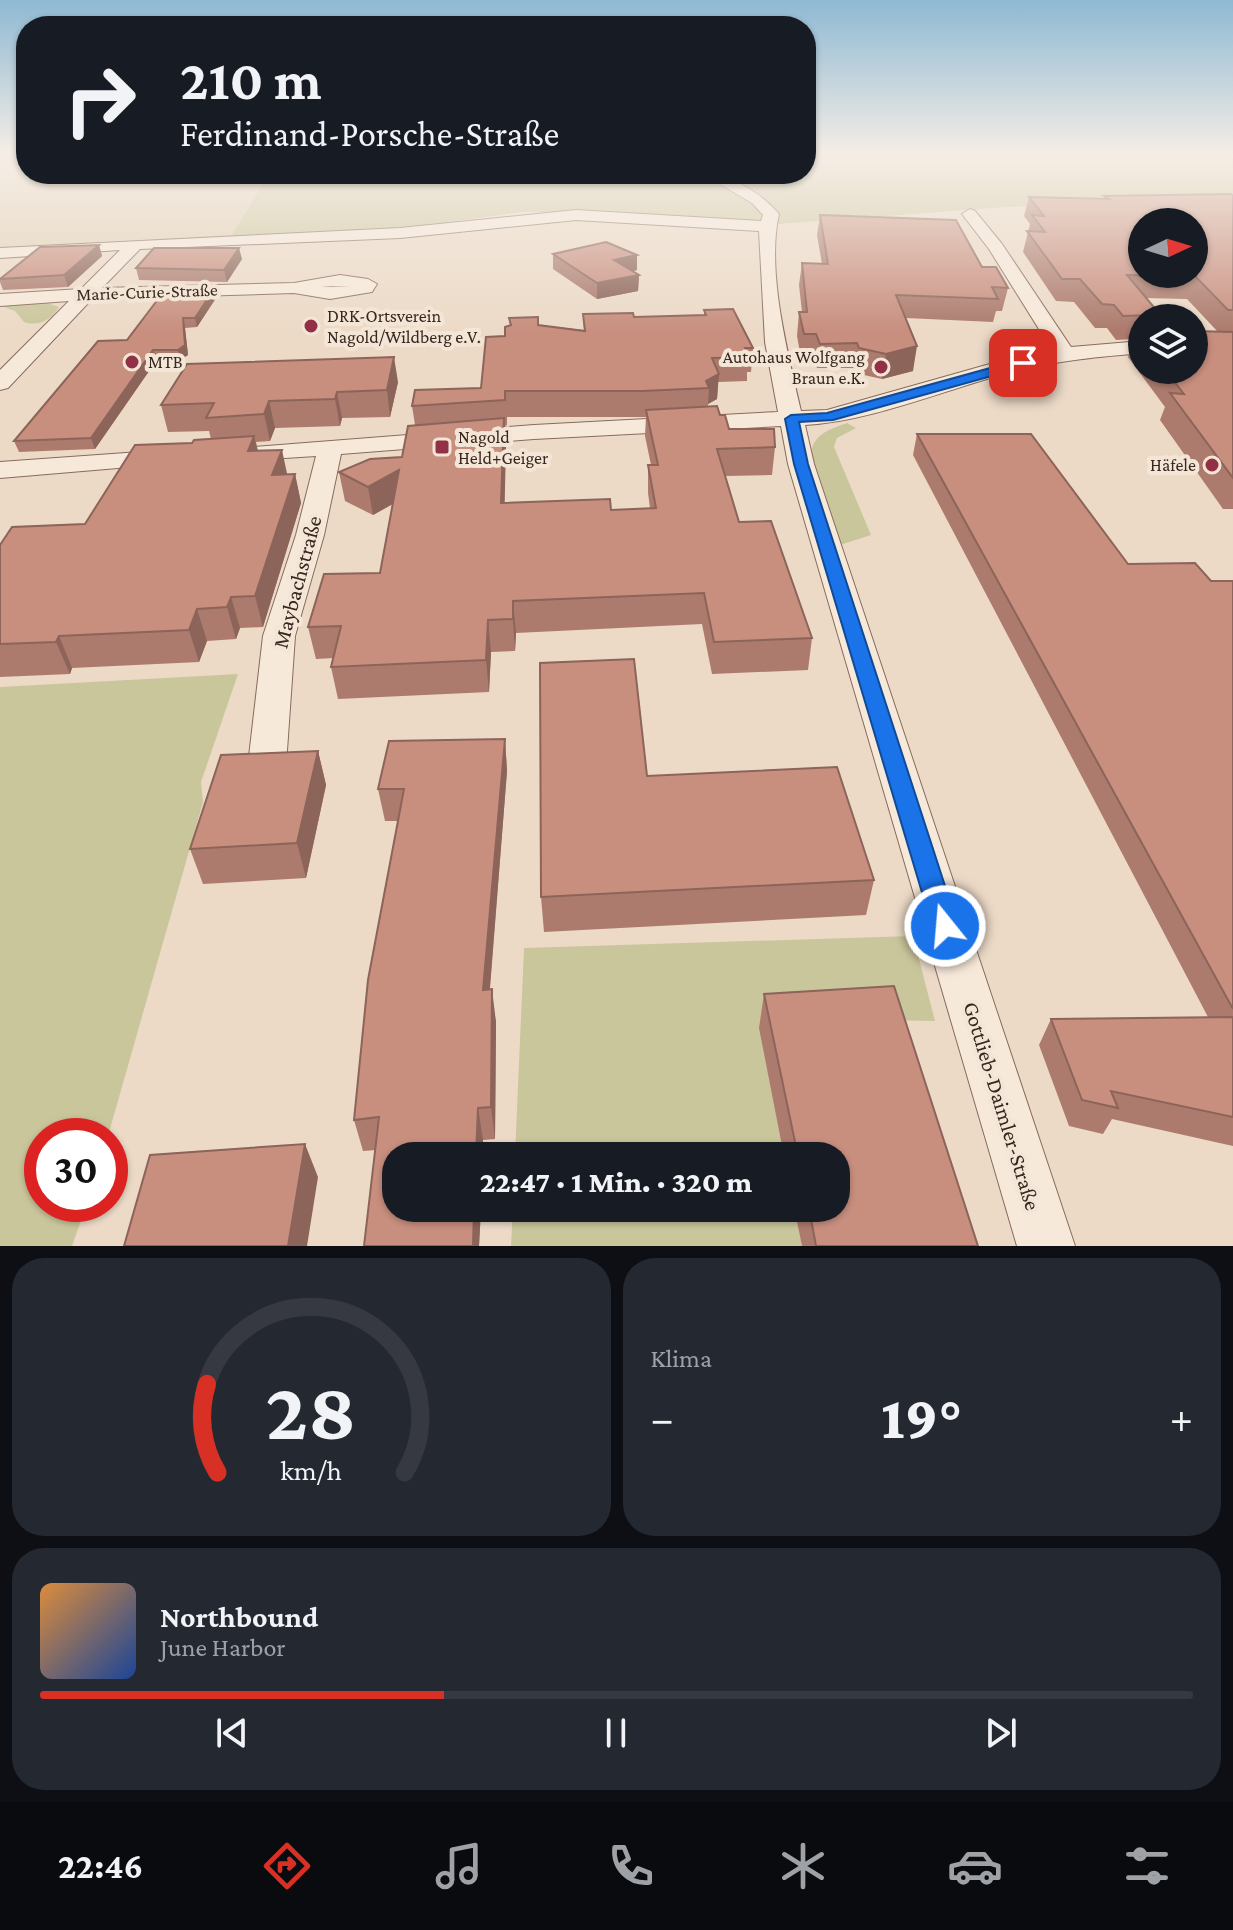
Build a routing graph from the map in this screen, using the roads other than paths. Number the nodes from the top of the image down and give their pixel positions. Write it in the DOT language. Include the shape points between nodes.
graph roads {
  1 [pos="570,215"];
  2 [pos="628,215"];
  3 [pos="771,215"];
  4 [pos="971,215"];
  5 [pos="769,226"];
  6 [pos="135,244"];
  7 [pos="0,253"];
  8 [pos="294,288"];
  9 [pos="86,294"];
  10 [pos="0,300"];
  11 [pos="1128,348"];
  12 [pos="1065,354"];
  13 [pos="0,383"];
  14 [pos="791,419"];
  15 [pos="330,449"];
  16 [pos="0,470"];
  17 [pos="267,765"];
  18 [pos="1046,1246"];
  1 -- 6 [label="street" via="402,233"];
  2 -- 5 [label="street"];
  3 -- 5 [label="street"];
  4 -- 12 [label="street" via="1013,269"];
  5 -- 14 [label="street, Gottlieb-Daimler-Straße" via="765,238 775,342"];
  6 -- 7 [label="street"];
  6 -- 9 [label="street"];
  8 -- 9 [label="street, Marie-Curie-Straße"];
  9 -- 10 [label="street, Marie-Curie-Straße"];
  9 -- 13 [label="street"];
  11 -- 12 [label="street"];
  12 -- 14 [label="street" via="828,417"];
  14 -- 15 [label="street"];
  14 -- 18 [label="street, Gottlieb-Daimler-Straße" via="805,479"];
  15 -- 16 [label="street"];
  15 -- 17 [label="street, Maybachstraße" via="279,636"];
}
